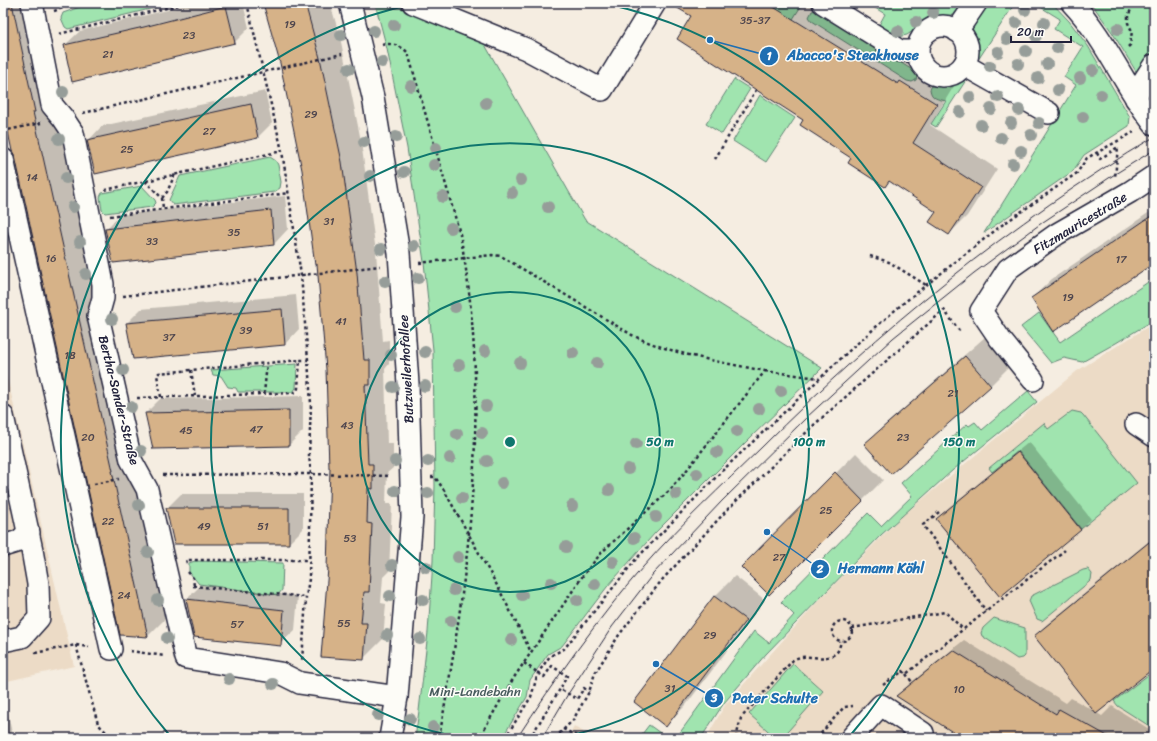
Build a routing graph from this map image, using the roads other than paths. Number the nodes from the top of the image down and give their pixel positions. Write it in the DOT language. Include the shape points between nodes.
graph roads {
  1 [pos="350,3"];
  2 [pos="412,3"];
  3 [pos="655,3"];
  4 [pos="823,3"];
  5 [pos="976,3"];
  6 [pos="1072,3"];
  7 [pos="33,9"];
  8 [pos="957,31"];
  9 [pos="918,51"];
  10 [pos="964,65"];
  11 [pos="1154,65"];
  12 [pos="1136,99"];
  13 [pos="1049,114"];
  14 [pos="1154,123"];
  15 [pos="3,159"];
  16 [pos="1154,176"];
  17 [pos="1034,380"];
  18 [pos="3,416"];
  19 [pos="1154,418"];
  20 [pos="1154,436"];
  21 [pos="29,532"];
  22 [pos="3,546"];
  23 [pos="3,641"];
  24 [pos="111,649"];
  25 [pos="397,697"];
  26 [pos="924,736"];
  27 [pos="390,738"];
  28 [pos="851,738"];
  1 -- 25 [label="street, Butzweilerhofallee" via="373,97 400,253 408,384 412,517"];
  2 -- 3 [label="street" via="526,49 602,90"];
  4 -- 9 [label="street" via="900,51"];
  5 -- 8 [label="street"];
  6 -- 12 [label="street" via="1097,36"];
  7 -- 25 [label="street, Bertha-Sander-Straße" via="52,105 73,133 103,284 103,298 98,316 131,460 147,488 186,658 280,673 300,683"];
  8 -- 9 [label="street" via="950,27 935,27 923,36"];
  8 -- 10 [label="street" via="964,38 967,47 968,56"];
  9 -- 10 [label="street" via="919,60 931,74 949,76 958,72"];
  10 -- 13 [label="street"];
  11 -- 12 [label="street" via="1141,85"];
  12 -- 14 [label="street"];
  15 -- 24 [label="street"];
  16 -- 17 [label="street, Fitzmauricestraße" via="1057,234 1008,269 981,311"];
  18 -- 21 [label="street"];
  19 -- 20 [label="street" via="1136,424"];
  21 -- 22 [label="street" via="19,541"];
  21 -- 23 [label="street" via="38,584 39,618 22,637"];
  25 -- 27 [label="street, Butzweilerhofallee"];
  26 -- 28 [label="street" via="881,705"];
}
